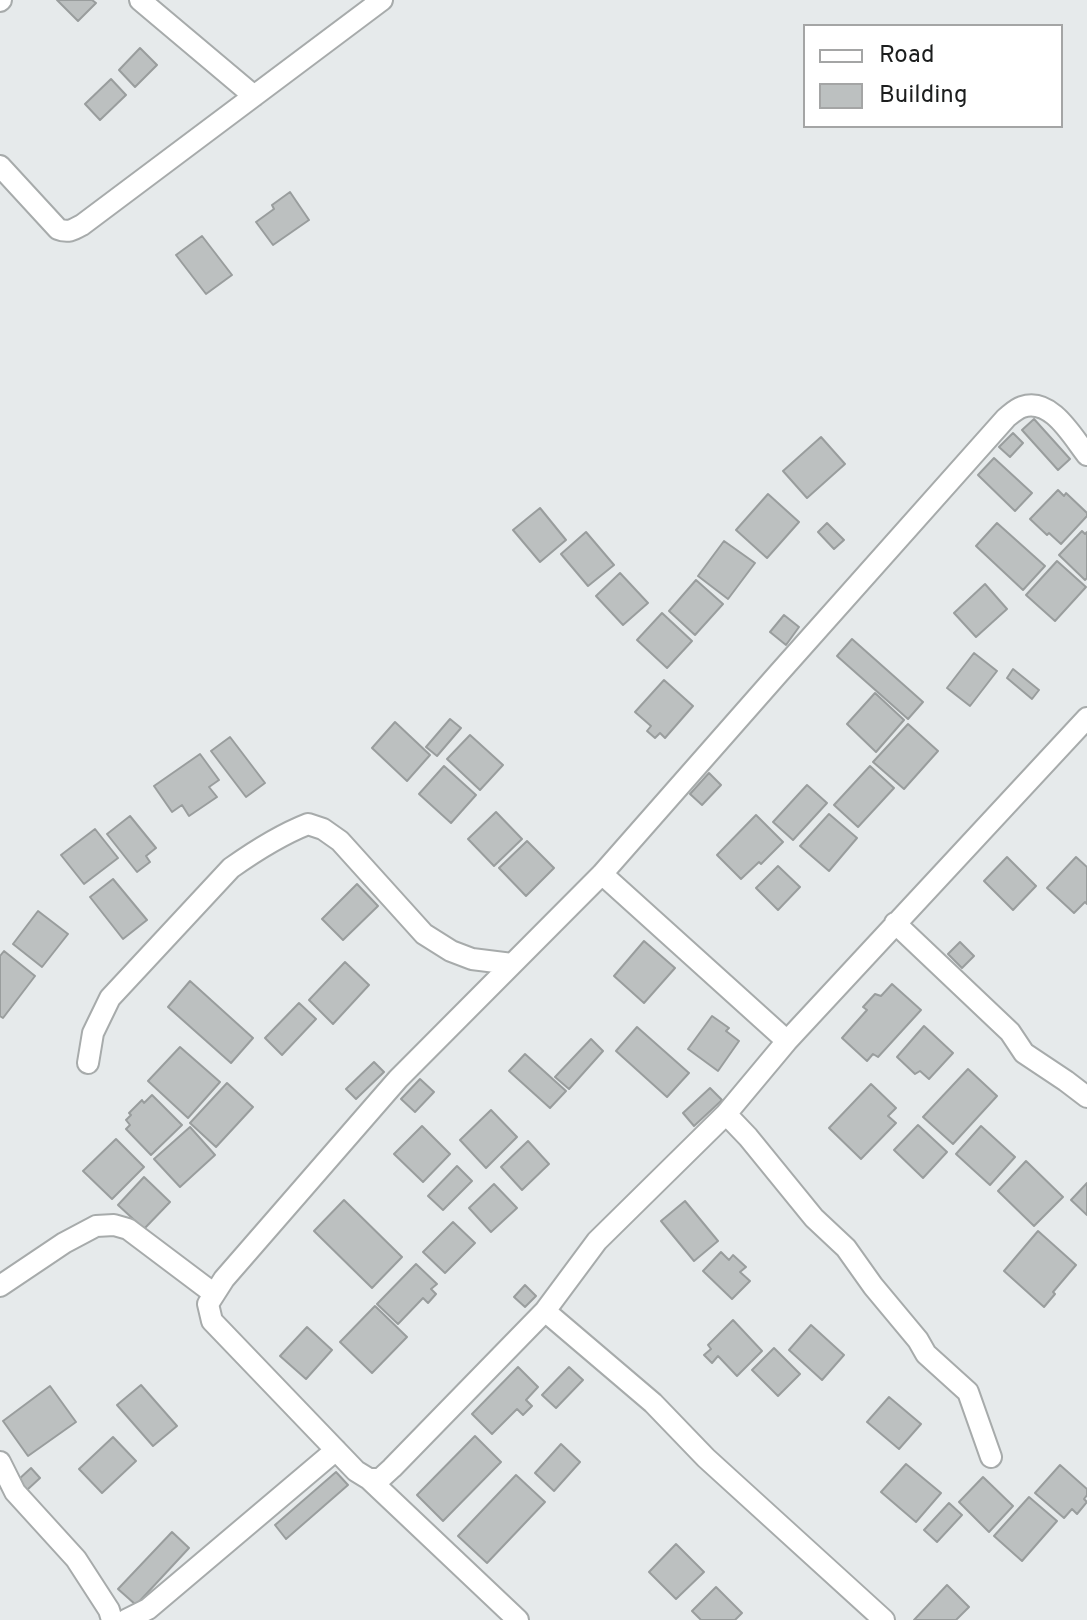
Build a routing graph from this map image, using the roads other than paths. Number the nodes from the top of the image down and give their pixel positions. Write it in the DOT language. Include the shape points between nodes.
graph roads {
  1 [pos="140,0"];
  2 [pos="382,0"];
  3 [pos="254,96"];
  4 [pos="0,166"];
  5 [pos="1087,455"];
  6 [pos="1087,718"];
  7 [pos="602,874"];
  8 [pos="895,923"];
  9 [pos="512,964"];
  10 [pos="787,1041"];
  11 [pos="88,1063"];
  12 [pos="1087,1097"];
  13 [pos="726,1114"];
  14 [pos="0,1286"];
  15 [pos="213,1293"];
  16 [pos="545,1311"];
  17 [pos="336,1450"];
  18 [pos="991,1457"];
  19 [pos="0,1462"];
  20 [pos="369,1479"];
  21 [pos="499,1611"];
  22 [pos="112,1620"];
  23 [pos="126,1620"];
  24 [pos="518,1620"];
  25 [pos="884,1620"];
  1 -- 3 [label="street"];
  2 -- 3 [label="street"];
  3 -- 4 [label="street" via="70,231 58,229"];
  5 -- 7 [label="street" via="1048,410 1020,407 1006,418"];
  6 -- 8 [label="street"];
  7 -- 9 [label="street"];
  7 -- 10 [label="street"];
  8 -- 10 [label="street"];
  8 -- 12 [label="street" via="1010,1032 1024,1053"];
  9 -- 11 [label="street" via="472,959 424,934 340,841 308,824 231,868 110,998 93,1033"];
  9 -- 15 [label="street" via="398,1079"];
  10 -- 13 [label="street"];
  13 -- 16 [label="street" via="597,1241"];
  13 -- 18 [label="street" via="846,1248 926,1354 968,1392"];
  14 -- 15 [label="street" via="64,1243 96,1226 114,1225 128,1229"];
  15 -- 17 [label="street" via="208,1304 212,1321"];
  16 -- 20 [label="street" via="392,1468 380,1479"];
  16 -- 25 [label="street" via="653,1403"];
  17 -- 20 [label="street"];
  17 -- 23 [label="street" via="148,1609"];
  19 -- 22 [label="street" via="15,1492 76,1559"];
  20 -- 21 [label="street"];
  21 -- 24 [label="street"];
}
